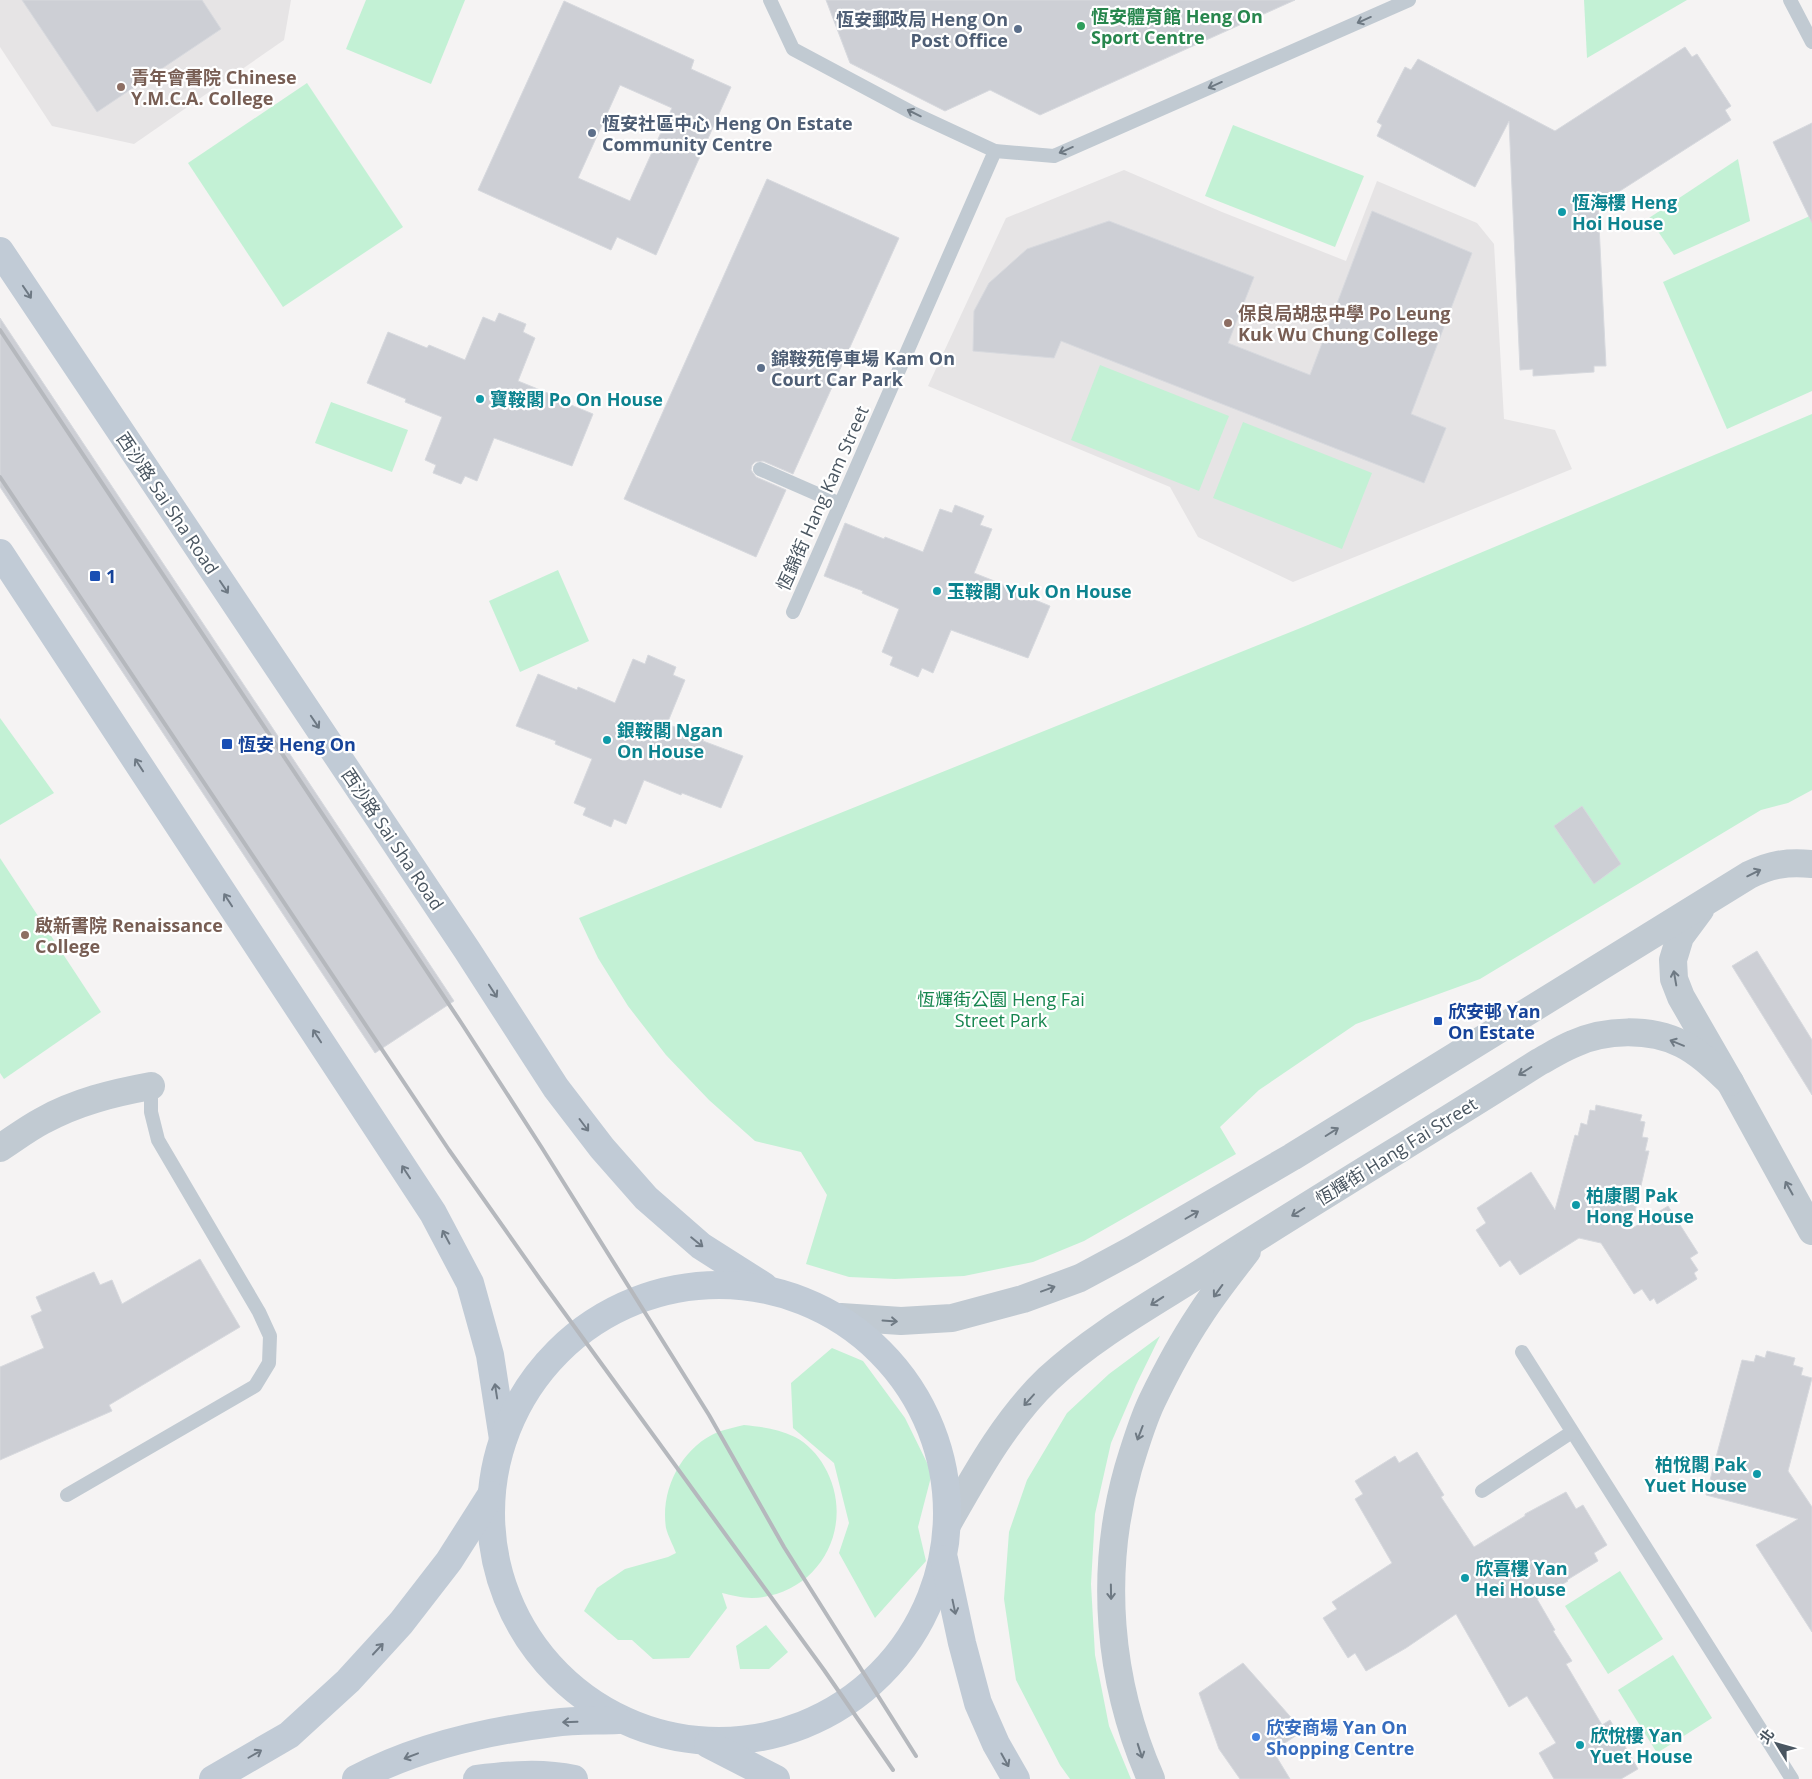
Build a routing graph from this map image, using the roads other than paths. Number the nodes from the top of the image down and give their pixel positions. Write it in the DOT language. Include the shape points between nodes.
graph roads {
  1 [pos="770,0"];
  2 [pos="1409,0"];
  3 [pos="1790,0"];
  4 [pos="1812,42"];
  5 [pos="994,151"];
  6 [pos="0,251"];
  7 [pos="760,469"];
  8 [pos="840,504"];
  9 [pos="0,553"];
  10 [pos="793,612"];
  11 [pos="1812,864"];
  12 [pos="1712,898"];
  13 [pos="1730,1082"];
  14 [pos="151,1086"];
  15 [pos="0,1148"];
  16 [pos="1812,1231"];
  17 [pos="1257,1238"];
  18 [pos="764,1286"];
  19 [pos="841,1318"];
  20 [pos="1522,1352"];
  21 [pos="1572,1432"];
  22 [pos="503,1439"];
  23 [pos="1482,1491"];
  24 [pos="67,1495"];
  25 [pos="491,1495"];
  26 [pos="948,1523"];
  27 [pos="944,1559"];
  28 [pos="618,1720"];
  29 [pos="706,1742"];
  30 [pos="213,1779"];
  31 [pos="356,1779"];
  32 [pos="477,1779"];
  33 [pos="574,1779"];
  34 [pos="776,1779"];
  35 [pos="1016,1779"];
  36 [pos="1151,1779"];
  37 [pos="1792,1779"];
  5 -- 1 [label="lane, one-way" via="911,112 793,49"];
  2 -- 5 [label="lane, one-way" via="1054,156"];
  3 -- 4 [label="lane"];
  5 -- 8 [label="lane, 恆錦街 Hang Kam Street"];
  6 -- 18 [label="main road, 西沙路 Sai Sha Road, one-way" via="562,1095 646,1198 701,1246"];
  7 -- 8 [label="lane"];
  8 -- 10 [label="lane, 恆錦街 Hang Kam Street"];
  22 -- 9 [label="main road, one-way" via="490,1356 470,1283 433,1213"];
  12 -- 11 [label="street, one-way" via="1768,866"];
  13 -- 12 [label="street, one-way" via="1674,979 1673,960 1680,937"];
  19 -- 12 [label="street, one-way" via="901,1321 952,1318 1023,1299 1080,1278 1292,1157"];
  16 -- 13 [label="street, one-way"];
  13 -- 17 [label="street, 恆輝街 Hang Fai Street, one-way" via="1682,1044 1650,1033 1614,1032 1575,1043 1539,1062"];
  14 -- 15 [label="street" via="77,1104 42,1120"];
  14 -- 24 [label="lane" via="151,1112 158,1140 259,1312 270,1336 269,1363 255,1386"];
  17 -- 26 [label="street, 恆輝街 Hang Fai Street, one-way" via="1091,1344 1048,1379 978,1469"];
  17 -- 36 [label="street, one-way" via="1200,1315 1152,1402 1135,1446 1114,1532 1110,1580 1118,1674 1128,1716"];
  18 -- 19 [label="main road"];
  18 -- 22 [label="main road" via="686,1287 644,1298 584,1329 535,1378"];
  19 -- 26 [label="main road" via="872,1340 921,1404 939,1446 947,1483"];
  20 -- 21 [label="lane"];
  21 -- 23 [label="lane"];
  21 -- 37 [label="lane"];
  22 -- 25 [label="main road"];
  25 -- 28 [label="main road" via="492,1540 502,1585 520,1627 546,1664 579,1696"];
  30 -- 25 [label="main road, one-way" via="289,1734 348,1681 401,1623 449,1561"];
  26 -- 27 [label="main road"];
  27 -- 29 [label="main road" via="915,1632 864,1691 796,1730 751,1741"];
  27 -- 35 [label="main road, one-way" via="978,1703"];
  28 -- 29 [label="main road" via="660,1735"];
  28 -- 31 [label="main road, one-way" via="555,1723 492,1732 431,1748"];
  29 -- 34 [label="main road"];
  32 -- 33 [label="main road" via="540,1775"];
}
